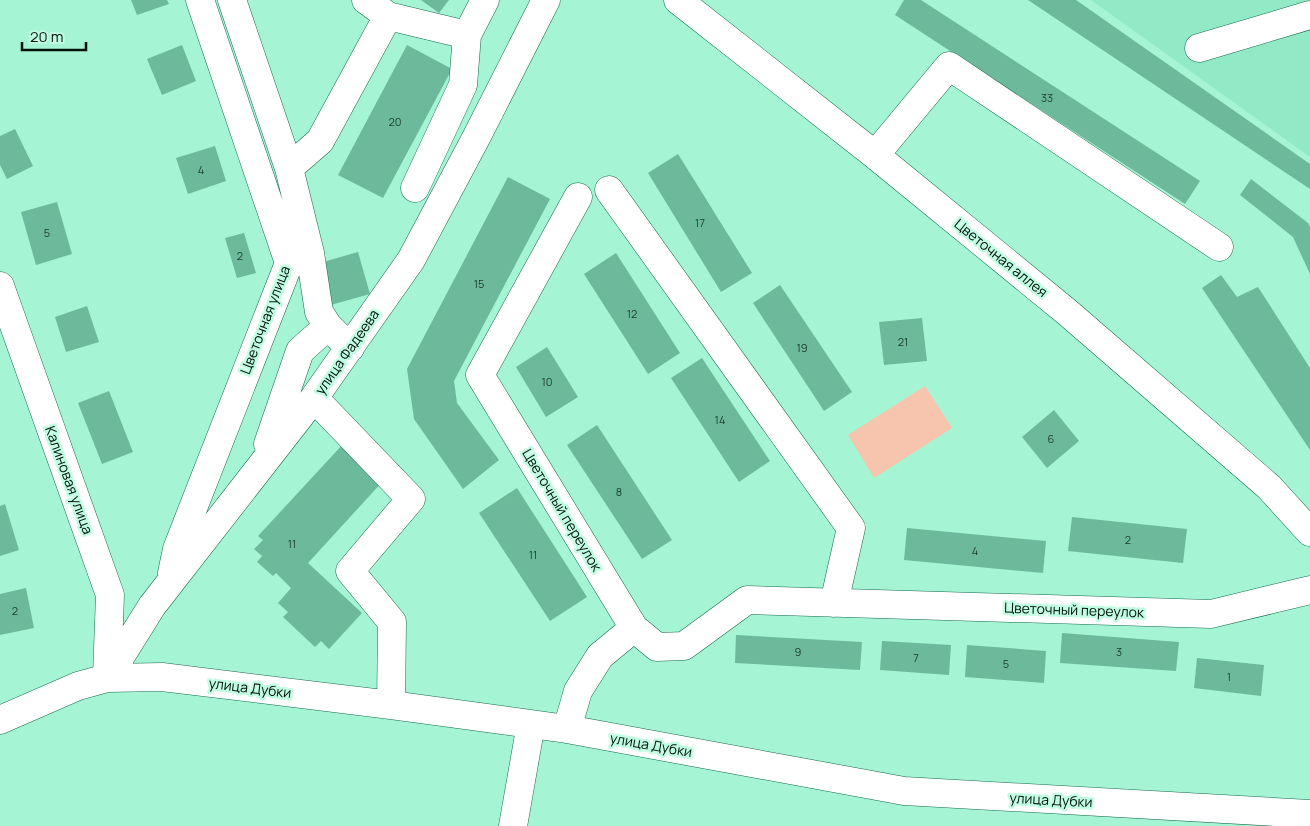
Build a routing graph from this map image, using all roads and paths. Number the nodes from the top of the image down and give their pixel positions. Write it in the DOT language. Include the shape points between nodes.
graph roads {
  1 [pos="200,0"];
  2 [pos="232,0"];
  3 [pos="366,0"];
  4 [pos="485,0"];
  5 [pos="546,0"];
  6 [pos="678,0"];
  7 [pos="1310,14"];
  8 [pos="388,16"];
  9 [pos="467,35"];
  10 [pos="1199,48"];
  11 [pos="875,155"];
  12 [pos="289,168"];
  13 [pos="416,188"];
  14 [pos="609,190"];
  15 [pos="578,197"];
  16 [pos="1218,247"];
  17 [pos="0,286"];
  18 [pos="328,326"];
  19 [pos="350,348"];
  20 [pos="314,398"];
  21 [pos="261,466"];
  22 [pos="1308,526"];
  23 [pos="171,582"];
  24 [pos="1310,590"];
  25 [pos="834,603"];
  26 [pos="634,628"];
  27 [pos="107,678"];
  28 [pos="391,705"];
  29 [pos="0,720"];
  30 [pos="531,724"];
  31 [pos="567,729"];
  32 [pos="1310,814"];
  33 [pos="1251,819"];
  34 [pos="513,826"];
  1 -- 23 [label="street, Цветочная улица" via="289,263 177,549"];
  2 -- 12 [label="street"];
  3 -- 8 [label="street"];
  4 -- 9 [label="street"];
  5 -- 19 [label="street, улица Фадеева" via="411,260"];
  6 -- 11 [label="street, Цветочная аллея"];
  7 -- 10 [label="street"];
  8 -- 9 [label="street"];
  8 -- 12 [label="street" via="320,141"];
  9 -- 13 [label="street" via="463,85"];
  11 -- 16 [label="street" via="949,66"];
  11 -- 22 [label="street, Цветочная аллея" via="1087,330 1269,487"];
  12 -- 18 [label="street" via="310,253 319,312"];
  14 -- 25 [label="street" via="851,528"];
  15 -- 26 [label="street, Цветочный переулок" via="480,375"];
  17 -- 27 [label="street, Калиновая улица" via="110,595"];
  18 -- 19 [label="street"];
  18 -- 21 [label="street" via="300,351"];
  19 -- 20 [label="street, улица Фадеева"];
  20 -- 21 [label="street, улица Фадеева"];
  20 -- 28 [label="street" via="411,499 350,571 392,622"];
  21 -- 23 [label="street, улица Фадеева"];
  23 -- 27 [label="street, улица Фадеева"];
  24 -- 25 [label="street, Цветочный переулок" via="1211,614"];
  25 -- 26 [label="street, Цветочный переулок" via="747,600 684,646 656,646"];
  26 -- 31 [label="street" via="600,656 578,691"];
  27 -- 28 [label="street, улица Дубки" via="162,677"];
  27 -- 29 [label="street, улица Дубки" via="78,686"];
  28 -- 30 [label="street, улица Дубки"];
  30 -- 31 [label="street, улица Дубки"];
  30 -- 34 [label="street"];
  31 -- 33 [label="street, улица Дубки" via="904,792"];
  32 -- 33 [label="street, улица Дубки"];
}
